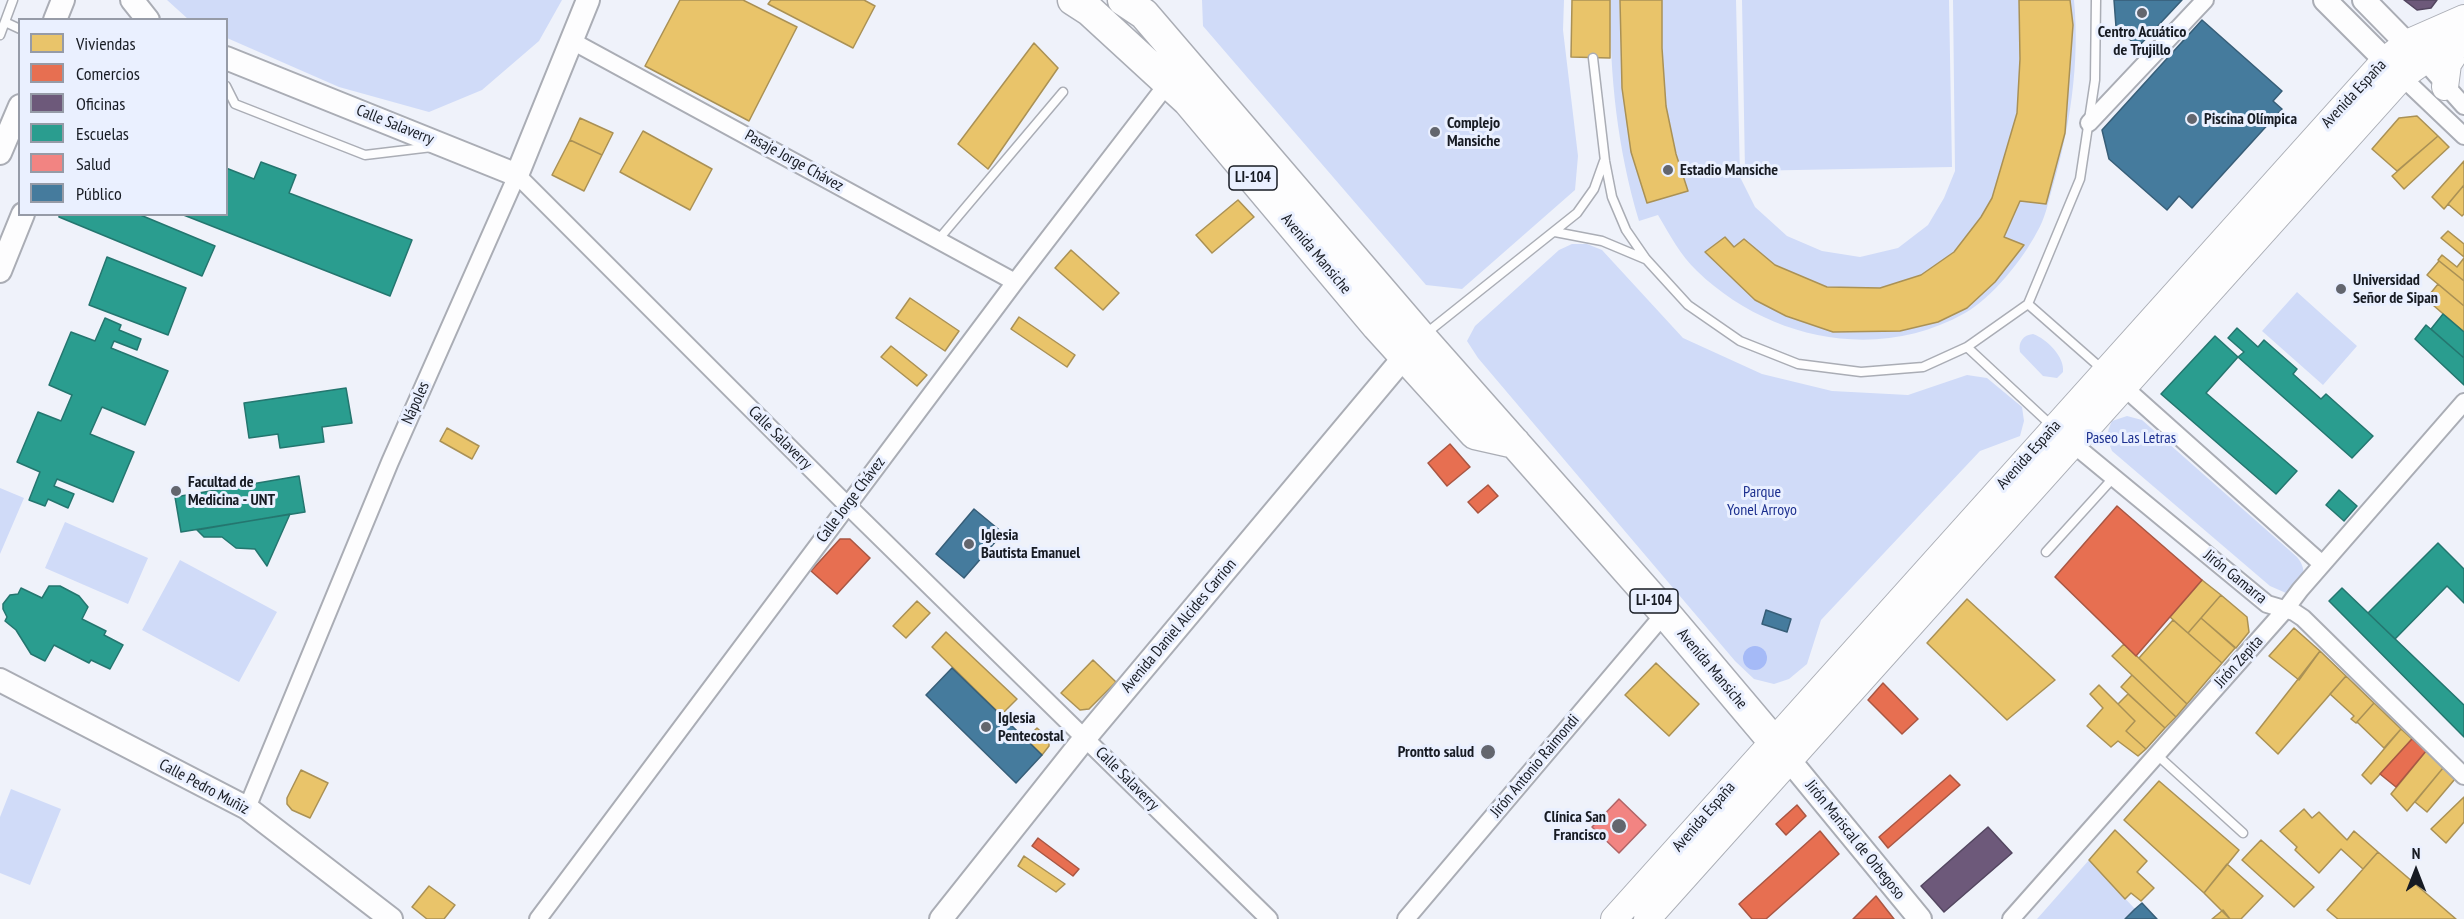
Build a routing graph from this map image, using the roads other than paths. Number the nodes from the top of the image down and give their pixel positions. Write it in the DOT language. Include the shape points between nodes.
graph roads {
  1 [pos="13,0"];
  2 [pos="63,0"];
  3 [pos="132,0"];
  4 [pos="588,0"];
  5 [pos="1123,0"];
  6 [pos="2096,0"];
  7 [pos="2205,0"];
  8 [pos="2325,0"];
  9 [pos="2364,0"];
  10 [pos="1082,6"];
  11 [pos="56,18"];
  12 [pos="146,18"];
  13 [pos="2464,18"];
  14 [pos="4,22"];
  15 [pos="18,28"];
  16 [pos="0,34"];
  17 [pos="572,41"];
  18 [pos="2463,44"];
  19 [pos="2416,52"];
  20 [pos="1593,58"];
  21 [pos="228,59"];
  22 [pos="2393,69"];
  23 [pos="1168,83"];
  24 [pos="2445,87"];
  25 [pos="228,90"];
  26 [pos="1063,92"];
  27 [pos="2464,106"];
  28 [pos="18,111"];
  29 [pos="2089,123"];
  30 [pos="2464,136"];
  31 [pos="446,146"];
  32 [pos="0,153"];
  33 [pos="1605,161"];
  34 [pos="517,174"];
  35 [pos="22,216"];
  36 [pos="1555,232"];
  37 [pos="938,240"];
  38 [pos="1646,259"];
  39 [pos="0,271"];
  40 [pos="1015,282"];
  41 [pos="2028,304"];
  42 [pos="1412,347"];
  43 [pos="1966,347"];
  44 [pos="2105,371"];
  45 [pos="2124,388"];
  46 [pos="2464,402"];
  47 [pos="2053,428"];
  48 [pos="2073,444"];
  49 [pos="2114,476"];
  50 [pos="847,505"];
  51 [pos="2046,552"];
  52 [pos="2322,564"];
  53 [pos="2285,610"];
  54 [pos="1665,613"];
  55 [pos="0,680"];
  56 [pos="1085,738"];
  57 [pos="1781,751"];
  58 [pos="2156,754"];
  59 [pos="2464,776"];
  60 [pos="247,808"];
  61 [pos="2243,833"];
  62 [pos="391,919"];
  63 [pos="538,919"];
  64 [pos="941,919"];
  65 [pos="1269,919"];
  66 [pos="1406,919"];
  67 [pos="1614,919"];
  68 [pos="1647,919"];
  69 [pos="1920,919"];
  70 [pos="2011,919"];
  1 -- 14 [label="lane"];
  2 -- 11 [label="street"];
  3 -- 12 [label="street"];
  4 -- 17 [label="street, Nápoles"];
  5 -- 10 [label="street"];
  5 -- 42 [label="highway, Avenida Mansiche / LI-104" via="1144,14"];
  6 -- 29 [label="lane" via="2095,80"];
  7 -- 29 [label="street"];
  8 -- 22 [label="street"];
  9 -- 19 [label="street"];
  10 -- 23 [label="highway, Avenida Mansiche / LI-104"];
  13 -- 19 [label="main road, Avenida España"];
  14 -- 15 [label="lane"];
  14 -- 16 [label="lane"];
  17 -- 34 [label="street, Nápoles"];
  17 -- 37 [label="street, Pasaje Jorge Chávez"];
  18 -- 19 [label="main road, Avenida España"];
  18 -- 24 [label="main road" via="2448,64"];
  19 -- 22 [label="main road, Avenida España"];
  19 -- 24 [label="street"];
  20 -- 33 [label="lane"];
  21 -- 31 [label="street, Calle Salaverry"];
  22 -- 30 [label="street"];
  22 -- 44 [label="main road, Avenida España"];
  22 -- 45 [label="main road, Avenida España"];
  23 -- 40 [label="street, Calle Jorge Chávez"];
  23 -- 42 [label="highway, Avenida Mansiche / LI-104"];
  24 -- 27 [label="street"];
  25 -- 31 [label="lane" via="235,104 365,155"];
  26 -- 37 [label="lane"];
  28 -- 32 [label="street"];
  29 -- 41 [label="lane" via="2080,179"];
  31 -- 34 [label="street, Calle Salaverry"];
  33 -- 36 [label="lane" via="1594,189 1577,213"];
  33 -- 38 [label="lane" via="1612,197 1626,230"];
  34 -- 50 [label="street, Calle Salaverry"];
  34 -- 60 [label="street, Nápoles" via="390,462"];
  35 -- 39 [label="street"];
  36 -- 38 [label="lane" via="1602,241"];
  36 -- 42 [label="lane"];
  37 -- 40 [label="street, Pasaje Jorge Chávez"];
  38 -- 43 [label="lane" via="1688,305 1740,341 1798,364 1861,372 1923,367"];
  40 -- 50 [label="street, Calle Jorge Chávez"];
  41 -- 43 [label="lane"];
  41 -- 44 [label="lane"];
  42 -- 54 [label="highway, Avenida Mansiche / LI-104" via="1475,434 1515,443"];
  42 -- 56 [label="street, Avenida Daniel Alcides Carrion"];
  43 -- 47 [label="lane"];
  44 -- 45 [label="street"];
  44 -- 47 [label="main road, Avenida España"];
  45 -- 48 [label="main road, Avenida España"];
  45 -- 52 [label="street"];
  46 -- 52 [label="street, Jirón Zepita"];
  47 -- 48 [label="street, Jirón Gamarra"];
  47 -- 57 [label="main road, Avenida España"];
  48 -- 49 [label="street, Jirón Gamarra"];
  48 -- 57 [label="main road, Avenida España"];
  49 -- 51 [label="lane"];
  49 -- 53 [label="street, Jirón Gamarra" via="2267,604"];
  50 -- 56 [label="street, Calle Salaverry"];
  50 -- 63 [label="street, Calle Jorge Chávez"];
  52 -- 53 [label="street, Jirón Zepita"];
  53 -- 58 [label="street, Jirón Zepita"];
  53 -- 59 [label="street, Jirón Gamarra" via="2303,618"];
  54 -- 57 [label="highway, Avenida Mansiche / LI-104"];
  54 -- 66 [label="street, Jirón Antonio Raimondi"];
  55 -- 60 [label="street, Calle Pedro Muñiz"];
  56 -- 64 [label="street, Avenida Daniel Alcides Carrion"];
  56 -- 65 [label="street, Calle Salaverry"];
  57 -- 67 [label="main road, Avenida España"];
  57 -- 68 [label="main road, Avenida España"];
  57 -- 69 [label="street, Jirón Mariscal de Orbegoso"];
  58 -- 61 [label="lane"];
  58 -- 70 [label="street, Jirón Zepita"];
  60 -- 62 [label="street, Calle Pedro Muñiz"];
}
